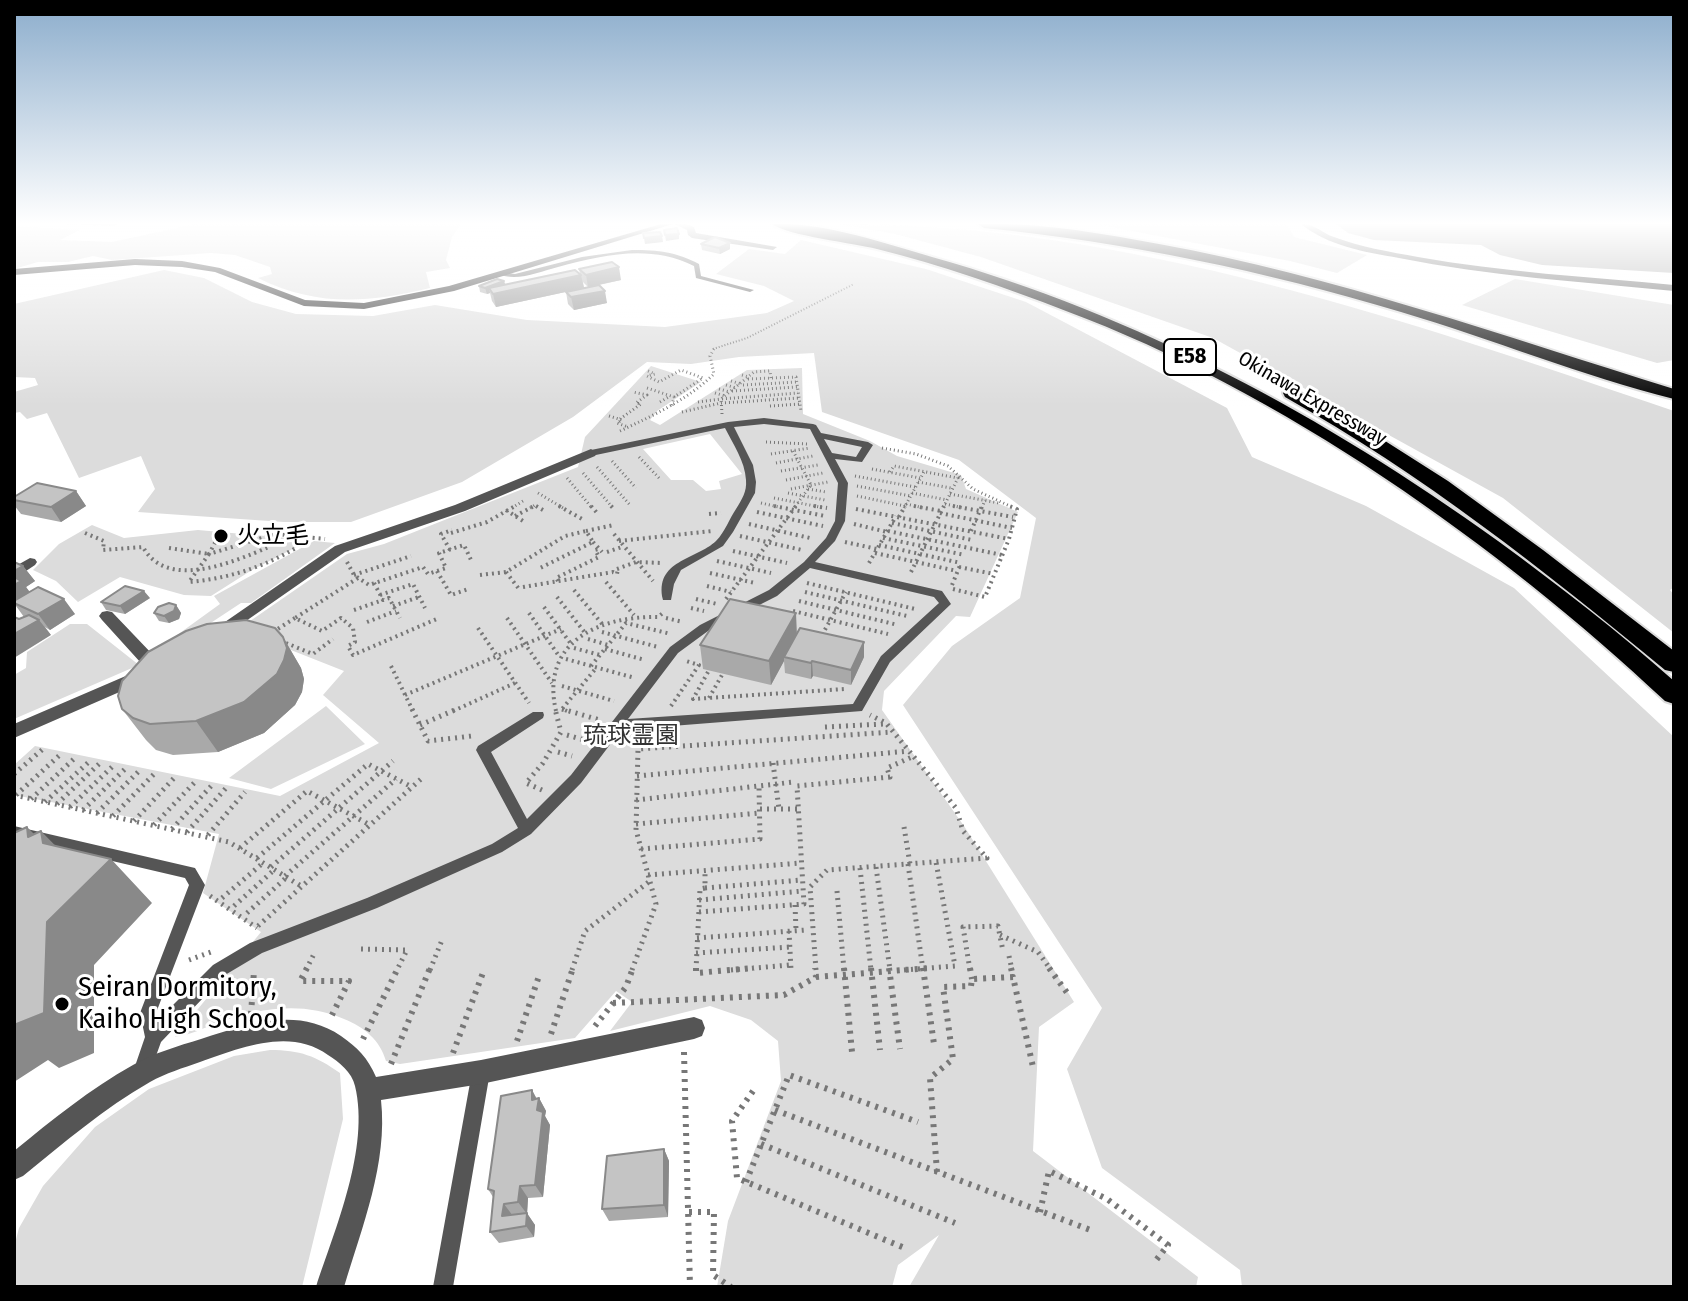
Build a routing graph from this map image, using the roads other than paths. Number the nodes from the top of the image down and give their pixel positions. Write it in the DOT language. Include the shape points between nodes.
graph roads {
  1 [pos="254,285"];
  2 [pos="461,285"];
  3 [pos="729,285"];
  4 [pos="1013,285"];
  5 [pos="1046,285"];
  6 [pos="1321,285"];
  7 [pos="1353,285"];
  8 [pos="1633,285"];
  9 [pos="1674,288"];
  10 [pos="750,290"];
  11 [pos="1674,382"];
  12 [pos="1674,394"];
  13 [pos="725,426"];
  14 [pos="583,459"];
  15 [pos="834,475"];
  16 [pos="803,560"];
  17 [pos="30,562"];
  18 [pos="14,574"];
  19 [pos="667,597"];
  20 [pos="107,616"];
  21 [pos="202,642"];
  22 [pos="1674,664"];
  23 [pos="1674,695"];
  24 [pos="538,715"];
  25 [pos="617,725"];
  26 [pos="14,731"];
  27 [pos="526,830"];
  28 [pos="14,832"];
  29 [pos="689,1029"];
  30 [pos="154,1037"];
  31 [pos="142,1072"];
  32 [pos="481,1072"];
  33 [pos="374,1089"];
  34 [pos="14,1167"];
  35 [pos="330,1287"];
  36 [pos="443,1287"];
  1 -- 2 [label="main road" via="290,299 337,307 393,303"];
  3 -- 10 [label="lane"];
  4 -- 23 [label="highway, Okinawa Expressway / E58" via="1181,353 1353,448 1553,593"];
  5 -- 22 [label="highway, Okinawa Expressway / E58" via="1193,344 1321,409 1482,512"];
  6 -- 12 [label="highway"];
  7 -- 11 [label="highway"];
  8 -- 9 [label="street"];
  13 -- 14 [label="lane"];
  13 -- 15 [label="lane" via="764,421 813,427"];
  13 -- 19 [label="lane" via="747,463 752,490 734,532 698,557 679,563 667,580"];
  14 -- 21 [label="street" via="342,548"];
  15 -- 15 [label="lane" via="868,445 859,460"];
  15 -- 16 [label="lane" via="840,521"];
  16 -- 25 [label="lane" via="779,582 664,652"];
  16 -- 25 [label="lane" via="943,598 945,604 874,674 857,708"];
  17 -- 18 [label="street"];
  20 -- 26 [label="street" via="159,667"];
  24 -- 27 [label="lane" via="483,750"];
  25 -- 27 [label="lane"];
  27 -- 30 [label="lane" via="455,866 253,942"];
  28 -- 30 [label="lane" via="190,873 196,887 148,1013"];
  29 -- 32 [label="street"];
  30 -- 31 [label="lane"];
  31 -- 33 [label="street" via="250,1033 292,1030 333,1042 361,1066"];
  31 -- 34 [label="street"];
  32 -- 33 [label="street"];
  32 -- 36 [label="lane"];
  33 -- 35 [label="street" via="364,1160"];
}
